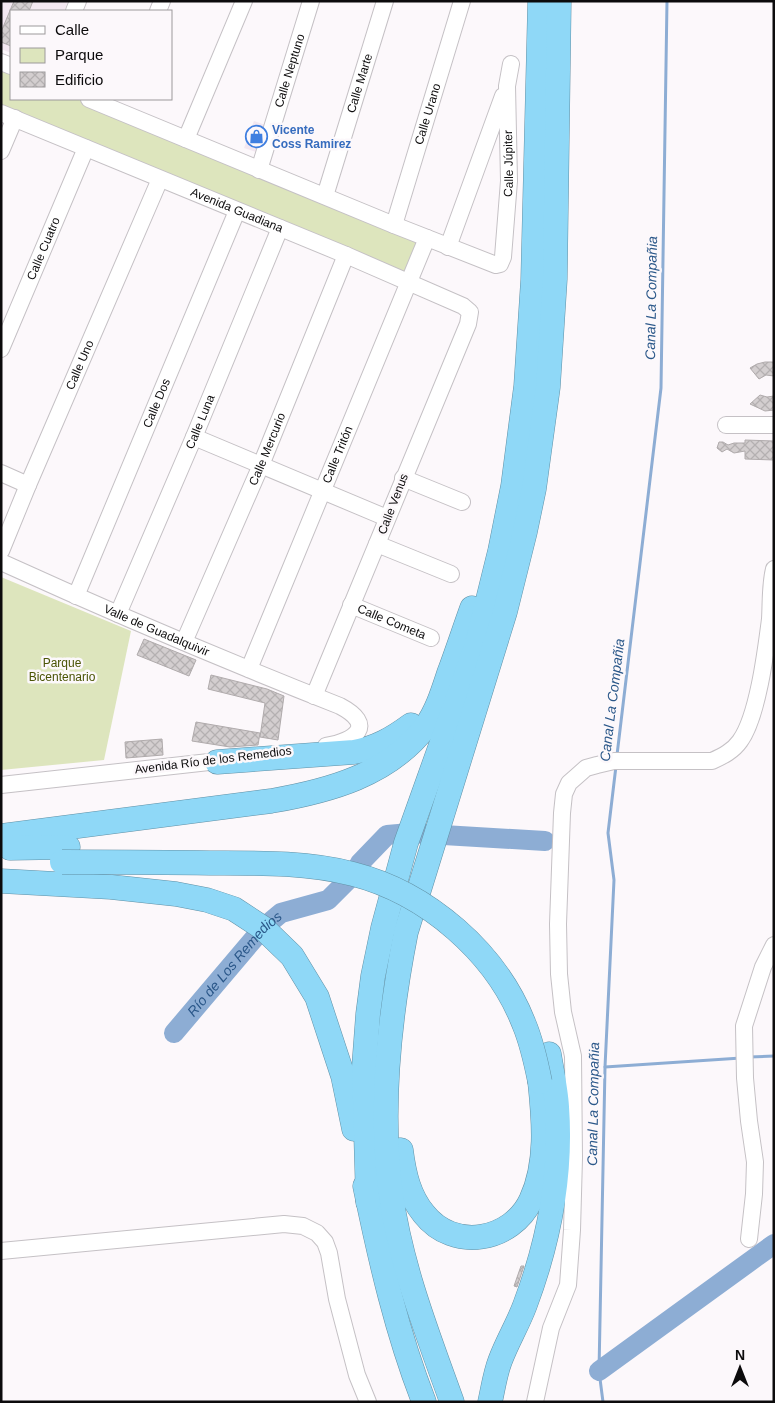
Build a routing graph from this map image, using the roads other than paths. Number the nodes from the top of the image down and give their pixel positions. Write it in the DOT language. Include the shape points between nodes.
graph roads {
  1 [pos="244,1"];
  2 [pos="311,1"];
  3 [pos="384,1"];
  4 [pos="462,1"];
  5 [pos="540,1"];
  6 [pos="559,1"];
  7 [pos="511,64"];
  8 [pos="507,86"];
  9 [pos="94,100"];
  10 [pos="119,105"];
  11 [pos="8,115"];
  12 [pos="186,139"];
  13 [pos="86,148"];
  14 [pos="1,151"];
  15 [pos="259,170"];
  16 [pos="160,179"];
  17 [pos="325,196"];
  18 [pos="237,211"];
  19 [pos="394,225"];
  20 [pos="280,228"];
  21 [pos="427,238"];
  22 [pos="448,247"];
  23 [pos="346,255"];
  24 [pos="409,283"];
  25 [pos="470,312"];
  26 [pos="1,349"];
  27 [pos="726,424"];
  28 [pos="774,425"];
  29 [pos="194,437"];
  30 [pos="261,465"];
  31 [pos="1,473"];
  32 [pos="403,478"];
  33 [pos="28,485"];
  34 [pos="513,486"];
  35 [pos="323,492"];
  36 [pos="462,502"];
  37 [pos="387,518"];
  38 [pos="377,544"];
  39 [pos="1,551"];
  40 [pos="1,562"];
  41 [pos="774,569"];
  42 [pos="451,574"];
  43 [pos="76,596"];
  44 [pos="351,605"];
  45 [pos="118,614"];
  46 [pos="431,638"];
  47 [pos="184,642"];
  48 [pos="248,669"];
  49 [pos="445,686"];
  50 [pos="314,696"];
  51 [pos="217,762"];
  52 [pos="1,785"];
  53 [pos="1,836"];
  54 [pos="1,848"];
  55 [pos="65,854"];
  56 [pos="1,864"];
  57 [pos="1,881"];
  58 [pos="774,945"];
  59 [pos="388,1061"];
  60 [pos="368,1202"];
  61 [pos="748,1240"];
  62 [pos="1,1251"];
  63 [pos="368,1402"];
  64 [pos="424,1402"];
  65 [pos="452,1402"];
  66 [pos="490,1402"];
  67 [pos="535,1402"];
  1 -- 12 [label="street"];
  2 -- 15 [label="street, Calle Neptuno"];
  3 -- 17 [label="street, Calle Marte"];
  4 -- 19 [label="street, Calle Urano"];
  5 -- 34 [label="highway" via="533,280 526,386"];
  6 -- 59 [label="highway" via="555,279 547,396 534,489 516,572 494,649 406,932 397,977"];
  7 -- 8 [label="street, Calle Júpiter"];
  8 -- 22 [label="street"];
  8 -- 22 [label="street, Calle Júpiter" via="508,181 503,257 500,264 492,264"];
  9 -- 10 [label="street"];
  10 -- 12 [label="street"];
  11 -- 13 [label="street, Avenida Guadiana"];
  11 -- 14 [label="street"];
  12 -- 15 [label="street"];
  13 -- 16 [label="street, Avenida Guadiana"];
  13 -- 26 [label="street, Calle Cuatro"];
  15 -- 17 [label="street"];
  16 -- 18 [label="street, Avenida Guadiana"];
  16 -- 33 [label="street, Calle Uno"];
  17 -- 19 [label="street"];
  18 -- 20 [label="street, Avenida Guadiana"];
  18 -- 43 [label="street, Calle Dos"];
  19 -- 21 [label="street"];
  20 -- 23 [label="street, Avenida Guadiana"];
  20 -- 29 [label="street, Calle Luna"];
  21 -- 22 [label="street"];
  21 -- 24 [label="street, Calle Tritón"];
  23 -- 24 [label="street, Avenida Guadiana"];
  23 -- 30 [label="street, Calle Mercurio"];
  24 -- 25 [label="street, Avenida Guadiana"];
  24 -- 35 [label="street, Calle Tritón"];
  25 -- 32 [label="street, Calle Venus" via="468,324"];
  27 -- 28 [label="street"];
  29 -- 30 [label="street"];
  29 -- 45 [label="street, Calle Luna"];
  30 -- 35 [label="street"];
  30 -- 47 [label="street, Calle Mercurio"];
  31 -- 33 [label="street"];
  32 -- 36 [label="street"];
  32 -- 37 [label="street, Calle Venus"];
  33 -- 39 [label="street, Calle Uno"];
  34 -- 49 [label="highway"];
  34 -- 60 [label="highway" via="477,644 406,843 373,976 364,1067"];
  35 -- 37 [label="street"];
  35 -- 48 [label="street, Calle Tritón"];
  37 -- 38 [label="street, Calle Venus"];
  38 -- 42 [label="street"];
  38 -- 44 [label="street, Calle Venus"];
  40 -- 43 [label="street, Valle de Guadalquivir"];
  41 -- 67 [label="street" via="759,688 740,741 727,754 712,761 614,761 586,768 569,783 564,794 558,924 563,1012 573,1056 572,1230 568,1285 551,1328"];
  43 -- 45 [label="street, Valle de Guadalquivir"];
  44 -- 46 [label="street, Calle Cometa"];
  44 -- 50 [label="street, Calle Venus"];
  45 -- 47 [label="street, Valle de Guadalquivir"];
  47 -- 48 [label="street, Valle de Guadalquivir"];
  48 -- 50 [label="street, Valle de Guadalquivir"];
  49 -- 51 [label="highway" via="411,726 372,748 294,758"];
  49 -- 53 [label="highway" via="426,725 406,747 362,776 333,788 271,801"];
  50 -- 51 [label="street, Avenida Río de los Remedios" via="352,713 358,719 356,734 337,744"];
  51 -- 52 [label="street, Avenida Río de los Remedios"];
  54 -- 55 [label="highway"];
  55 -- 56 [label="highway"];
  55 -- 59 [label="highway, bridge" via="308,866 354,874 396,890 432,910 471,942 490,964 524,1022 540,1082 543,1130 537,1182 526,1209 514,1223 498,1233 480,1238 459,1236 440,1229 425,1216 405,1178"];
  55 -- 66 [label="highway" via="263,851 350,860 391,872 438,900 467,921 497,952 527,998 549,1054 557,1106 558,1147 557,1177 546,1241 525,1306 500,1362"];
  57 -- 60 [label="highway" via="176,894 234,910 264,928 292,956 317,997 343,1076"];
  58 -- 61 [label="street" via="763,967 744,1026 749,1121 756,1162"];
  59 -- 65 [label="highway" via="386,1115 391,1196 408,1275"];
  60 -- 64 [label="highway" via="385,1277"];
  62 -- 63 [label="street" via="284,1224 303,1226 317,1233 325,1242 357,1374"];
}
